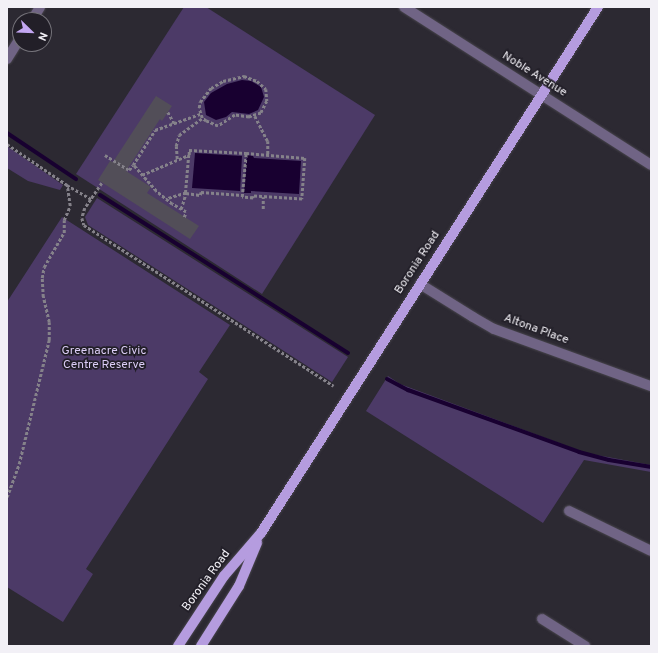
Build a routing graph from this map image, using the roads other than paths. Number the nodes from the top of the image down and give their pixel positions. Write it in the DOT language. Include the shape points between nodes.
graph roads {
  1 [pos="404,7"];
  2 [pos="598,7"];
  3 [pos="541,95"];
  4 [pos="651,165"];
  5 [pos="420,284"];
  6 [pos="651,386"];
  7 [pos="569,511"];
  8 [pos="261,533"];
  9 [pos="651,551"];
  10 [pos="542,619"];
  11 [pos="178,646"];
  12 [pos="201,646"];
  13 [pos="585,646"];
  1 -- 3 [label="street, Noble Avenue"];
  2 -- 3 [label="main road, Boronia Road"];
  3 -- 4 [label="street, Noble Avenue"];
  3 -- 5 [label="main road, Boronia Road"];
  5 -- 6 [label="street, Altona Place" via="494,328"];
  5 -- 8 [label="main road, Boronia Road"];
  7 -- 9 [label="street"];
  8 -- 11 [label="main road, Boronia Road" via="224,576"];
  8 -- 12 [label="main road, Boronia Road" via="239,586"];
  10 -- 13 [label="street"];
}
